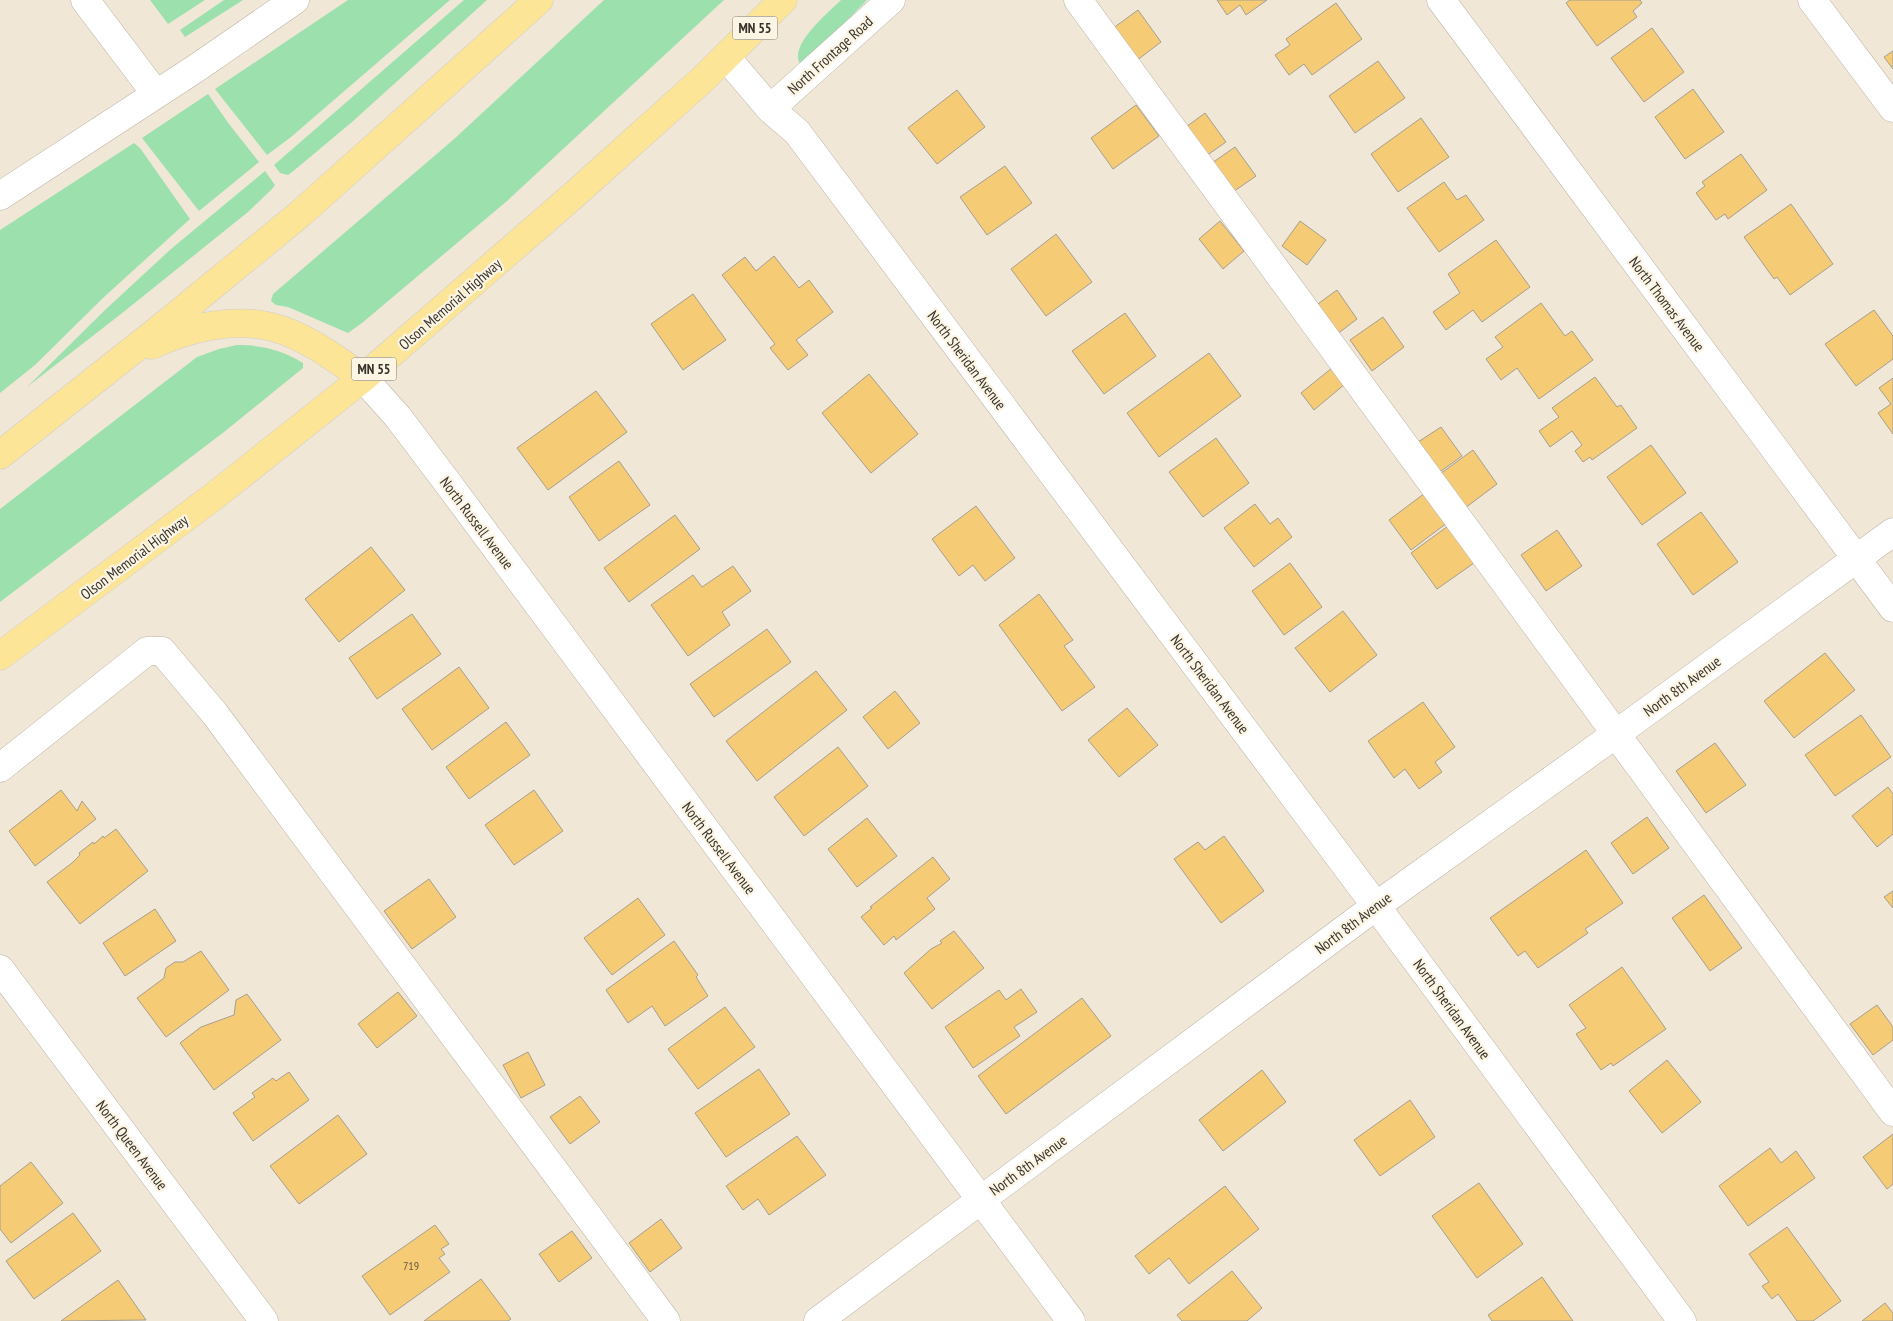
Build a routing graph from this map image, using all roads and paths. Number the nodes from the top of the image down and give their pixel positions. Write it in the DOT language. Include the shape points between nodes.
graph roads {
  1 [pos="85,0"];
  2 [pos="295,0"];
  3 [pos="538,0"];
  4 [pos="783,0"];
  5 [pos="891,0"];
  6 [pos="1078,0"];
  7 [pos="1442,0"];
  8 [pos="1812,0"];
  9 [pos="726,57"];
  10 [pos="156,94"];
  11 [pos="1893,108"];
  12 [pos="770,109"];
  13 [pos="0,196"];
  14 [pos="124,358"];
  15 [pos="363,378"];
  16 [pos="0,455"];
  17 [pos="1893,532"];
  18 [pos="1857,560"];
  19 [pos="1893,608"];
  20 [pos="0,656"];
  21 [pos="1616,734"];
  22 [pos="0,768"];
  23 [pos="1376,906"];
  24 [pos="0,969"];
  25 [pos="1893,1112"];
  26 [pos="981,1200"];
  27 [pos="264,1321"];
  28 [pos="666,1321"];
  29 [pos="818,1321"];
  30 [pos="1071,1321"];
  31 [pos="1682,1321"];
  1 -- 10 [label="street"];
  2 -- 10 [label="street"];
  3 -- 14 [label="main road" via="300,214"];
  4 -- 9 [label="main road, Olson Memorial Highway / MN 55"];
  5 -- 12 [label="street, North Frontage Road"];
  6 -- 21 [label="street"];
  7 -- 18 [label="street, North Thomas Avenue"];
  8 -- 11 [label="street"];
  9 -- 12 [label="street, North Sheridan Avenue"];
  9 -- 15 [label="main road, Olson Memorial Highway / MN 55" via="575,194"];
  10 -- 13 [label="street"];
  12 -- 23 [label="street, North Sheridan Avenue" via="797,132"];
  14 -- 15 [label="main road" via="199,328 254,324 296,336 327,352"];
  14 -- 16 [label="main road"];
  15 -- 20 [label="main road, Olson Memorial Highway / MN 55" via="213,497"];
  15 -- 26 [label="street, North Russell Avenue" via="398,417"];
  17 -- 18 [label="street, North 8th Avenue"];
  18 -- 19 [label="street, North Thomas Avenue"];
  18 -- 21 [label="street, North 8th Avenue"];
  21 -- 23 [label="street, North 8th Avenue"];
  21 -- 25 [label="street"];
  22 -- 28 [label="street" via="147,651 162,650 216,714"];
  23 -- 26 [label="street, North 8th Avenue"];
  23 -- 31 [label="street, North Sheridan Avenue"];
  24 -- 27 [label="street, North Queen Avenue"];
  26 -- 29 [label="street, North 8th Avenue"];
  26 -- 30 [label="street, North Russell Avenue"];
}
